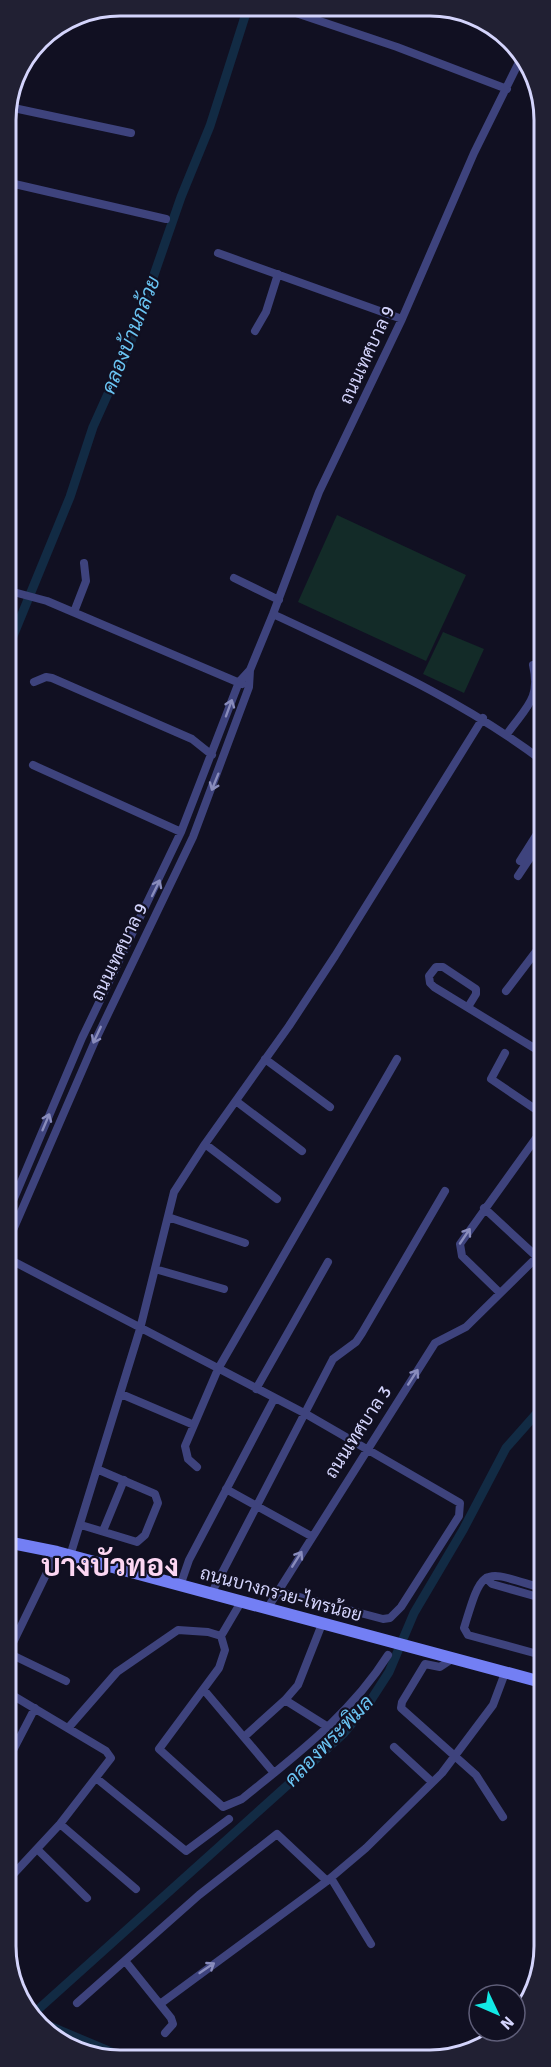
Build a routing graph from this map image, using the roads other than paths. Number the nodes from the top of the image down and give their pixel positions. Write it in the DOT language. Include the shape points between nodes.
graph roads {
  1 [pos="305,16"];
  2 [pos="518,65"];
  3 [pos="507,89"];
  4 [pos="18,109"];
  5 [pos="131,133"];
  6 [pos="17,185"];
  7 [pos="166,219"];
  8 [pos="218,253"];
  9 [pos="278,274"];
  10 [pos="402,319"];
  11 [pos="255,330"];
  12 [pos="84,563"];
  13 [pos="234,578"];
  14 [pos="17,592"];
  15 [pos="279,600"];
  16 [pos="74,612"];
  17 [pos="273,614"];
  18 [pos="533,665"];
  19 [pos="250,670"];
  20 [pos="534,670"];
  21 [pos="34,682"];
  22 [pos="239,682"];
  23 [pos="249,687"];
  24 [pos="534,695"];
  25 [pos="483,718"];
  26 [pos="507,734"];
  27 [pos="534,754"];
  28 [pos="212,755"];
  29 [pos="33,765"];
  30 [pos="181,832"];
  31 [pos="534,839"];
  32 [pos="534,852"];
  33 [pos="520,861"];
  34 [pos="518,876"];
  35 [pos="534,954"];
  36 [pos="506,991"];
  37 [pos="468,1007"];
  38 [pos="534,1048"];
  39 [pos="505,1053"];
  40 [pos="265,1059"];
  41 [pos="397,1059"];
  42 [pos="236,1101"];
  43 [pos="330,1107"];
  44 [pos="534,1108"];
  45 [pos="534,1140"];
  46 [pos="205,1144"];
  47 [pos="302,1151"];
  48 [pos="445,1191"];
  49 [pos="16,1193"];
  50 [pos="277,1199"];
  51 [pos="484,1208"];
  52 [pos="168,1217"];
  53 [pos="16,1222"];
  54 [pos="245,1242"];
  55 [pos="534,1254"];
  56 [pos="534,1260"];
  57 [pos="328,1262"];
  58 [pos="16,1263"];
  59 [pos="155,1269"];
  60 [pos="224,1289"];
  61 [pos="500,1293"];
  62 [pos="140,1329"];
  63 [pos="218,1369"];
  64 [pos="256,1389"];
  65 [pos="121,1395"];
  66 [pos="274,1399"];
  67 [pos="306,1414"];
  68 [pos="194,1425"];
  69 [pos="366,1449"];
  70 [pos="197,1467"];
  71 [pos="99,1470"];
  72 [pos="124,1480"];
  73 [pos="226,1489"];
  74 [pos="256,1507"];
  75 [pos="81,1525"];
  76 [pos="103,1531"];
  77 [pos="311,1536"];
  78 [pos="16,1544"];
  79 [pos="57,1552"];
  80 [pos="70,1556"];
  81 [pos="486,1578"];
  82 [pos="528,1584"];
  83 [pos="180,1586"];
  84 [pos="534,1586"];
  85 [pos="277,1591"];
  86 [pos="211,1594"];
  87 [pos="526,1594"];
  88 [pos="534,1596"];
  89 [pos="241,1602"];
  90 [pos="267,1609"];
  91 [pos="322,1624"];
  92 [pos="220,1636"];
  93 [pos="16,1637"];
  94 [pos="534,1653"];
  95 [pos="388,1654"];
  96 [pos="16,1658"];
  97 [pos="452,1659"];
  98 [pos="505,1673"];
  99 [pos="534,1680"];
  100 [pos="66,1681"];
  101 [pos="204,1690"];
  102 [pos="16,1697"];
  103 [pos="285,1700"];
  104 [pos="35,1708"];
  105 [pos="69,1727"];
  106 [pos="328,1727"];
  107 [pos="244,1737"];
  108 [pos="16,1744"];
  109 [pos="394,1747"];
  110 [pos="455,1755"];
  111 [pos="274,1773"];
  112 [pos="96,1778"];
  113 [pos="432,1782"];
  114 [pos="503,1817"];
  115 [pos="229,1819"];
  116 [pos="60,1824"];
  117 [pos="37,1849"];
  118 [pos="16,1871"];
  119 [pos="329,1879"];
  120 [pos="136,1889"];
  121 [pos="87,1898"];
  122 [pos="370,1944"];
  123 [pos="126,1962"];
  124 [pos="77,2003"];
  125 [pos="160,2004"];
  126 [pos="165,2032"];
  1 -- 3 [label="street"];
  2 -- 3 [label="street, ถนนเทศบาล 9"];
  3 -- 10 [label="street, ถนนเทศบาล 9" via="474,153"];
  4 -- 5 [label="street"];
  6 -- 7 [label="street"];
  8 -- 9 [label="street"];
  9 -- 10 [label="street"];
  9 -- 11 [label="street" via="266,312"];
  10 -- 15 [label="street, ถนนเทศบาล 9" via="319,492"];
  12 -- 16 [label="street" via="86,581"];
  13 -- 15 [label="street"];
  14 -- 16 [label="street"];
  15 -- 17 [label="street, ถนนเทศบาล 9"];
  16 -- 22 [label="street"];
  17 -- 19 [label="street, ถนนเทศบาล 9"];
  17 -- 25 [label="street"];
  18 -- 20 [label="street"];
  19 -- 22 [label="street, ถนนเทศบาล 9"];
  19 -- 23 [label="street, ถนนเทศบาล 9"];
  21 -- 28 [label="street" via="46,676 52,678 192,739"];
  22 -- 23 [label="street"];
  28 -- 22 [label="street, ถนนเทศบาล 9, one-way"];
  23 -- 53 [label="street, ถนนเทศบาล 9, one-way" via="193,837 94,1041"];
  24 -- 26 [label="street"];
  25 -- 26 [label="street"];
  25 -- 40 [label="street" via="335,956"];
  26 -- 27 [label="street"];
  28 -- 30 [label="street, ถนนเทศบาล 9"];
  29 -- 30 [label="street"];
  49 -- 30 [label="street, ถนนเทศบาล 9, one-way" via="82,1038"];
  31 -- 33 [label="street"];
  32 -- 34 [label="street"];
  35 -- 36 [label="street"];
  37 -- 37 [label="street" via="430,983 429,976 436,967 443,967 476,989"];
  37 -- 38 [label="street"];
  39 -- 44 [label="street" via="491,1079"];
  40 -- 42 [label="street"];
  40 -- 43 [label="street"];
  41 -- 63 [label="street"];
  42 -- 46 [label="street"];
  42 -- 47 [label="street"];
  45 -- 51 [label="street"];
  46 -- 50 [label="street"];
  46 -- 52 [label="street" via="174,1192"];
  48 -- 67 [label="street" via="362,1333 333,1359"];
  51 -- 55 [label="street, ถนนเทศบาล 3"];
  61 -- 51 [label="street, one-way" via="459,1250"];
  52 -- 54 [label="street"];
  52 -- 59 [label="street"];
  56 -- 61 [label="street, ถนนเทศบาล 3"];
  57 -- 64 [label="street"];
  58 -- 62 [label="street"];
  59 -- 60 [label="street"];
  59 -- 62 [label="street"];
  69 -- 61 [label="street, ถนนเทศบาล 3, one-way" via="435,1343 466,1327"];
  62 -- 63 [label="street"];
  62 -- 65 [label="street"];
  63 -- 64 [label="street"];
  63 -- 68 [label="street"];
  64 -- 66 [label="street"];
  65 -- 68 [label="street"];
  65 -- 71 [label="street"];
  66 -- 67 [label="street"];
  66 -- 73 [label="street"];
  67 -- 69 [label="street"];
  67 -- 74 [label="street"];
  68 -- 70 [label="street" via="185,1446 188,1459"];
  69 -- 77 [label="street, ถนนเทศบาล 3"];
  69 -- 85 [label="street" via="455,1499 460,1503 459,1516 390,1618"];
  71 -- 72 [label="street"];
  71 -- 75 [label="street"];
  72 -- 76 [label="street"];
  72 -- 76 [label="street" via="158,1497 145,1535 132,1542"];
  73 -- 74 [label="street"];
  73 -- 83 [label="street" via="189,1560"];
  74 -- 77 [label="street"];
  74 -- 86 [label="street"];
  75 -- 76 [label="street"];
  75 -- 80 [label="street"];
  85 -- 77 [label="street, ถนนเทศบาล 3, one-way"];
  78 -- 79 [label="main road, ถนนบางกรวย-ไทรน้อย"];
  79 -- 80 [label="main road, ถนนบางกรวย-ไทรน้อย"];
  79 -- 93 [label="street"];
  80 -- 83 [label="main road, ถนนบางกรวย-ไทรน้อย"];
  81 -- 82 [label="street" via="495,1575"];
  81 -- 87 [label="street" via="492,1584"];
  81 -- 94 [label="street" via="476,1588 465,1632"];
  82 -- 84 [label="street"];
  82 -- 87 [label="street"];
  83 -- 86 [label="main road, ถนนบางกรวย-ไทรน้อย"];
  85 -- 90 [label="street, ถนนเทศบาล 3"];
  86 -- 89 [label="main road, ถนนบางกรวย-ไทรน้อย"];
  87 -- 88 [label="street"];
  89 -- 90 [label="main road, ถนนบางกรวย-ไทรน้อย"];
  89 -- 92 [label="street"];
  90 -- 91 [label="main road, ถนนบางกรวย-ไทรน้อย"];
  91 -- 97 [label="main road, ถนนบางกรวย-ไทรน้อย"];
  91 -- 103 [label="street" via="304,1674"];
  92 -- 101 [label="street" via="224,1659"];
  92 -- 105 [label="street" via="178,1630 117,1672"];
  95 -- 106 [label="street" via="362,1694"];
  96 -- 100 [label="street"];
  97 -- 98 [label="main road, ถนนบางกรวย-ไทรน้อย"];
  97 -- 110 [label="street" via="440,1667 425,1664 401,1708"];
  98 -- 99 [label="main road, ถนนบางกรวย-ไทรน้อย"];
  98 -- 110 [label="street" via="494,1705"];
  101 -- 107 [label="street"];
  101 -- 111 [label="street" via="160,1747 161,1754 224,1807 242,1799"];
  102 -- 104 [label="street"];
  103 -- 106 [label="street"];
  103 -- 107 [label="street"];
  104 -- 105 [label="street"];
  104 -- 108 [label="street"];
  105 -- 112 [label="street" via="110,1754 111,1759"];
  106 -- 111 [label="street"];
  107 -- 111 [label="street"];
  109 -- 113 [label="street"];
  110 -- 113 [label="street"];
  110 -- 114 [label="street" via="476,1775"];
  112 -- 115 [label="street" via="186,1851"];
  112 -- 116 [label="street"];
  113 -- 119 [label="street"];
  116 -- 117 [label="street"];
  116 -- 120 [label="street"];
  117 -- 118 [label="street"];
  117 -- 121 [label="street"];
  119 -- 122 [label="street"];
  119 -- 123 [label="street" via="277,1834 199,1895"];
  125 -- 119 [label="street, one-way"];
  123 -- 124 [label="street"];
  123 -- 125 [label="street"];
  125 -- 126 [label="street" via="173,2021"];
}
